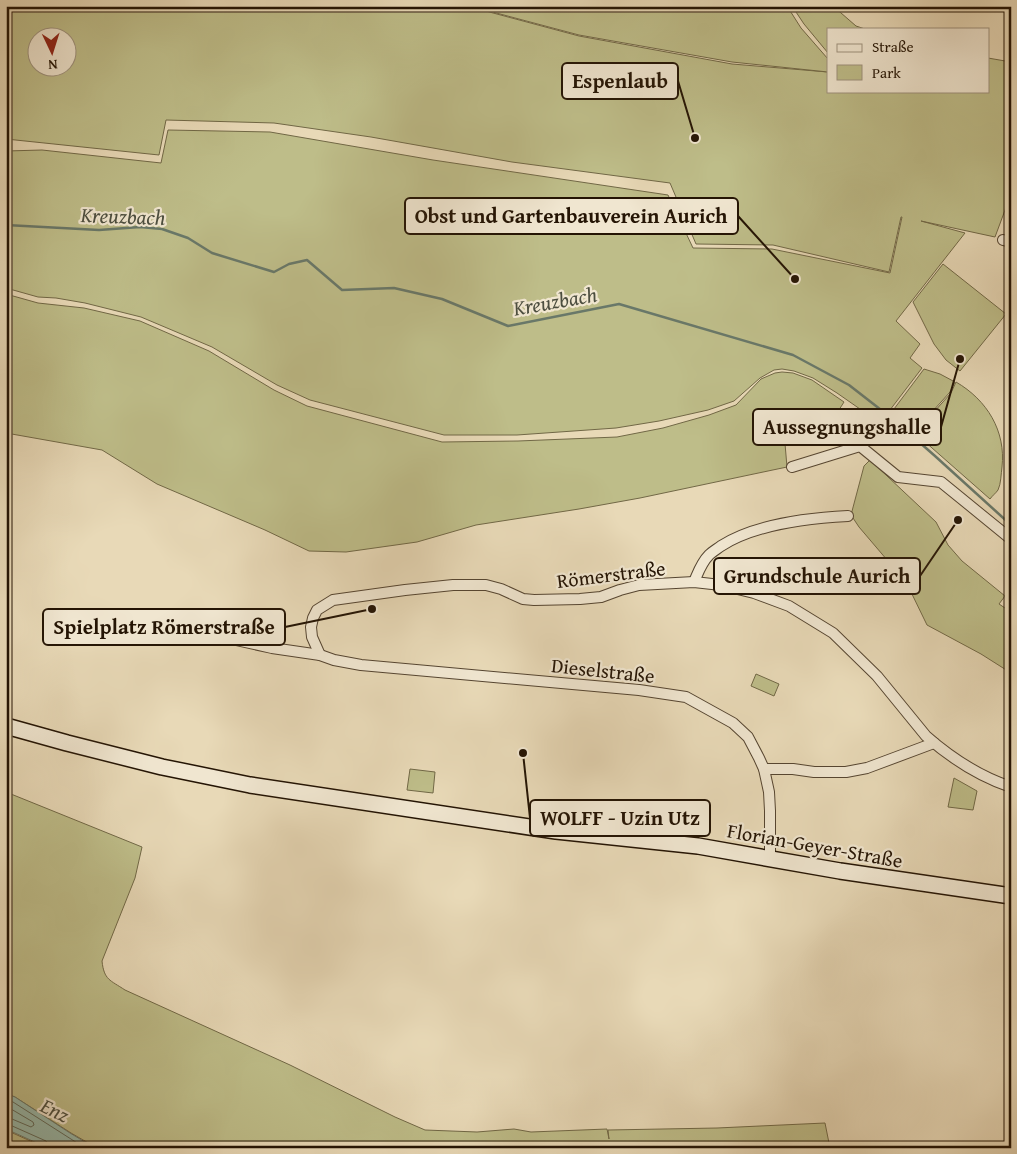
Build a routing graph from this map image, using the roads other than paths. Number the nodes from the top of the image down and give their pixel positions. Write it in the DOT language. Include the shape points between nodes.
graph roads {
  1 [pos="792,467"];
  2 [pos="848,516"];
  3 [pos="1011,539"];
  4 [pos="694,582"];
  5 [pos="102,624"];
  6 [pos="320,654"];
  7 [pos="6,726"];
  8 [pos="934,743"];
  9 [pos="764,769"];
  10 [pos="1011,787"];
  11 [pos="770,858"];
  12 [pos="1011,896"];
  1 -- 3 [label="street" via="860,446 898,477 941,482"];
  2 -- 4 [label="street" via="786,522 729,541 709,555"];
  4 -- 6 [label="street, Römerstraße" via="639,584 601,597 580,600 534,600 486,585 443,586 333,600 317,610 311,626"];
  4 -- 8 [label="street, Römerstraße" via="754,593 789,606 833,633 877,676"];
  5 -- 6 [label="street, Dieselstraße" via="146,634 218,636"];
  6 -- 9 [label="street, Dieselstraße" via="361,665 686,697 733,723 748,737"];
  7 -- 11 [label="street, Florian-Geyer-Straße" via="162,767 250,785 556,831 698,846"];
  8 -- 9 [label="street" via="867,768 846,772"];
  8 -- 10 [label="street, Römerstraße" via="969,769"];
  9 -- 11 [label="street, Dieselstraße" via="769,792"];
  11 -- 12 [label="street, Florian-Geyer-Straße"];
}
